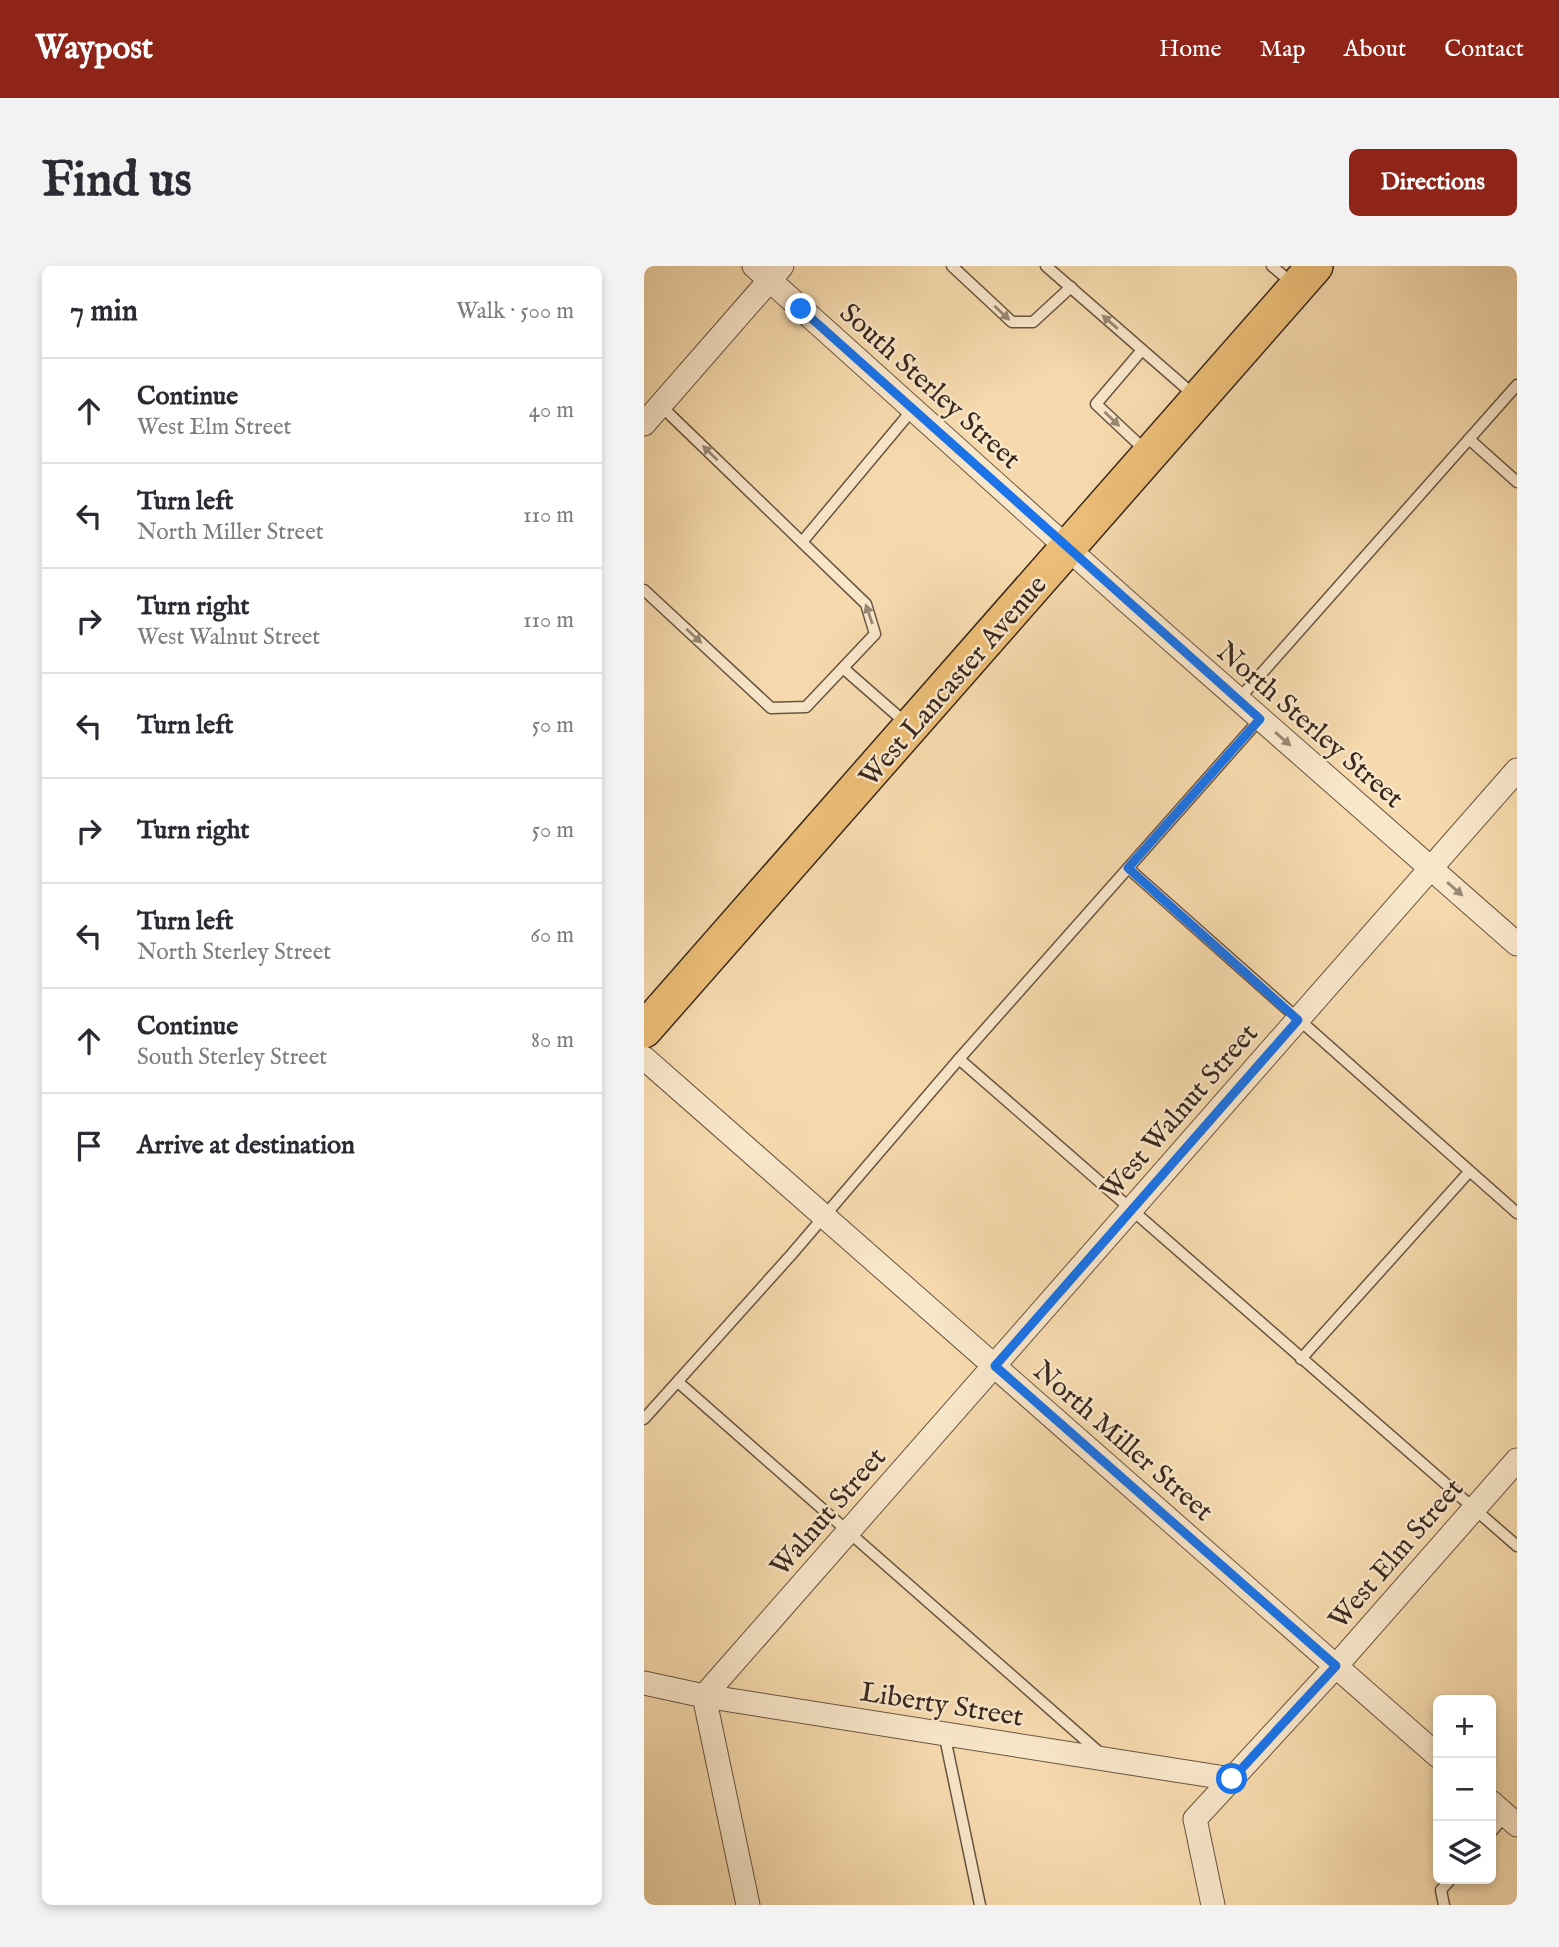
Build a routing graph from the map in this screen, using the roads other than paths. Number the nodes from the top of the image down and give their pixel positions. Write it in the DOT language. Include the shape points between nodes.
graph roads {
  1 [pos="953,266"];
  2 [pos="1046,266"];
  3 [pos="769,271"];
  4 [pos="1295,273"];
  5 [pos="1071,288"];
  6 [pos="1142,350"];
  7 [pos="1517,385"];
  8 [pos="1198,399"];
  9 [pos="660,405"];
  10 [pos="913,409"];
  11 [pos="644,424"];
  12 [pos="1469,439"];
  13 [pos="1149,454"];
  14 [pos="1517,482"];
  15 [pos="802,542"];
  16 [pos="1068,547"];
  17 [pos="644,590"];
  18 [pos="843,668"];
  19 [pos="1238,700"];
  20 [pos="1260,719"];
  21 [pos="910,727"];
  22 [pos="1517,770"];
  23 [pos="1128,868"];
  24 [pos="1431,869"];
  25 [pos="1517,944"];
  26 [pos="1298,1020"];
  27 [pos="644,1030"];
  28 [pos="644,1058"];
  29 [pos="959,1059"];
  30 [pos="1469,1172"];
  31 [pos="1131,1209"];
  32 [pos="1517,1213"];
  33 [pos="824,1216"];
  34 [pos="1301,1359"];
  35 [pos="995,1366"];
  36 [pos="678,1382"];
  37 [pos="644,1399"];
  38 [pos="654,1408"];
  39 [pos="644,1419"];
  40 [pos="1517,1460"];
  41 [pos="1474,1508"];
  42 [pos="847,1533"];
  43 [pos="1517,1546"];
  44 [pos="1336,1666"];
  45 [pos="644,1683"];
  46 [pos="704,1696"];
  47 [pos="944,1733"];
  48 [pos="1433,1752"];
  49 [pos="1108,1759"];
  50 [pos="1232,1779"];
  51 [pos="1446,1884"];
  52 [pos="747,1905"];
  53 [pos="980,1905"];
  54 [pos="1213,1905"];
  55 [pos="1444,1905"];
  1 -- 5 [label="lane, one-way" via="1012,322 1033,322"];
  2 -- 5 [label="lane"];
  3 -- 9 [label="street"];
  3 -- 10 [label="street, South Sterley Street"];
  4 -- 8 [label="main road, West Lancaster Avenue"];
  6 -- 5 [label="lane, one-way"];
  6 -- 8 [label="lane"];
  6 -- 13 [label="lane, one-way" via="1096,404"];
  7 -- 12 [label="lane"];
  8 -- 13 [label="main road, West Lancaster Avenue"];
  9 -- 11 [label="street"];
  15 -- 9 [label="lane, one-way"];
  10 -- 15 [label="lane"];
  10 -- 16 [label="street, South Sterley Street"];
  12 -- 14 [label="lane"];
  12 -- 19 [label="lane"];
  13 -- 16 [label="main road, West Lancaster Avenue"];
  18 -- 15 [label="lane, one-way" via="875,634 866,604"];
  16 -- 19 [label="street, North Sterley Street"];
  16 -- 21 [label="main road, West Lancaster Avenue"];
  17 -- 18 [label="lane, one-way" via="771,708 806,707"];
  18 -- 21 [label="lane"];
  19 -- 20 [label="street, North Sterley Street"];
  20 -- 23 [label="lane"];
  20 -- 24 [label="street, North Sterley Street, one-way"];
  21 -- 27 [label="main road, West Lancaster Avenue"];
  22 -- 24 [label="street, West Walnut Street"];
  23 -- 26 [label="lane"];
  23 -- 29 [label="lane"];
  24 -- 25 [label="street, North Sterley Street, one-way"];
  24 -- 26 [label="street, West Walnut Street"];
  26 -- 30 [label="lane"];
  26 -- 31 [label="street, West Walnut Street"];
  28 -- 33 [label="street, North Miller Street"];
  29 -- 31 [label="lane"];
  29 -- 33 [label="lane"];
  30 -- 32 [label="lane"];
  30 -- 34 [label="lane"];
  31 -- 34 [label="lane"];
  31 -- 35 [label="street, West Walnut Street"];
  33 -- 35 [label="street, North Miller Street"];
  33 -- 36 [label="lane"];
  34 -- 41 [label="lane"];
  35 -- 42 [label="street, Walnut Street"];
  35 -- 44 [label="street, North Miller Street"];
  36 -- 38 [label="lane"];
  36 -- 42 [label="lane"];
  37 -- 38 [label="lane"];
  38 -- 39 [label="lane"];
  40 -- 41 [label="street, West Elm Street"];
  41 -- 43 [label="lane"];
  41 -- 44 [label="street, West Elm Street"];
  42 -- 46 [label="street, Walnut Street"];
  42 -- 49 [label="lane"];
  44 -- 48 [label="street, North Miller Street"];
  44 -- 50 [label="street, West Elm Street"];
  45 -- 46 [label="street, Liberty Street"];
  46 -- 47 [label="street, Liberty Street"];
  46 -- 52 [label="street"];
  47 -- 49 [label="street, Liberty Street"];
  47 -- 53 [label="lane"];
  49 -- 50 [label="street, Liberty Street"];
  50 -- 54 [label="street, West Elm Street" via="1195,1819"];
  51 -- 55 [label="lane" via="1441,1890"];
}
